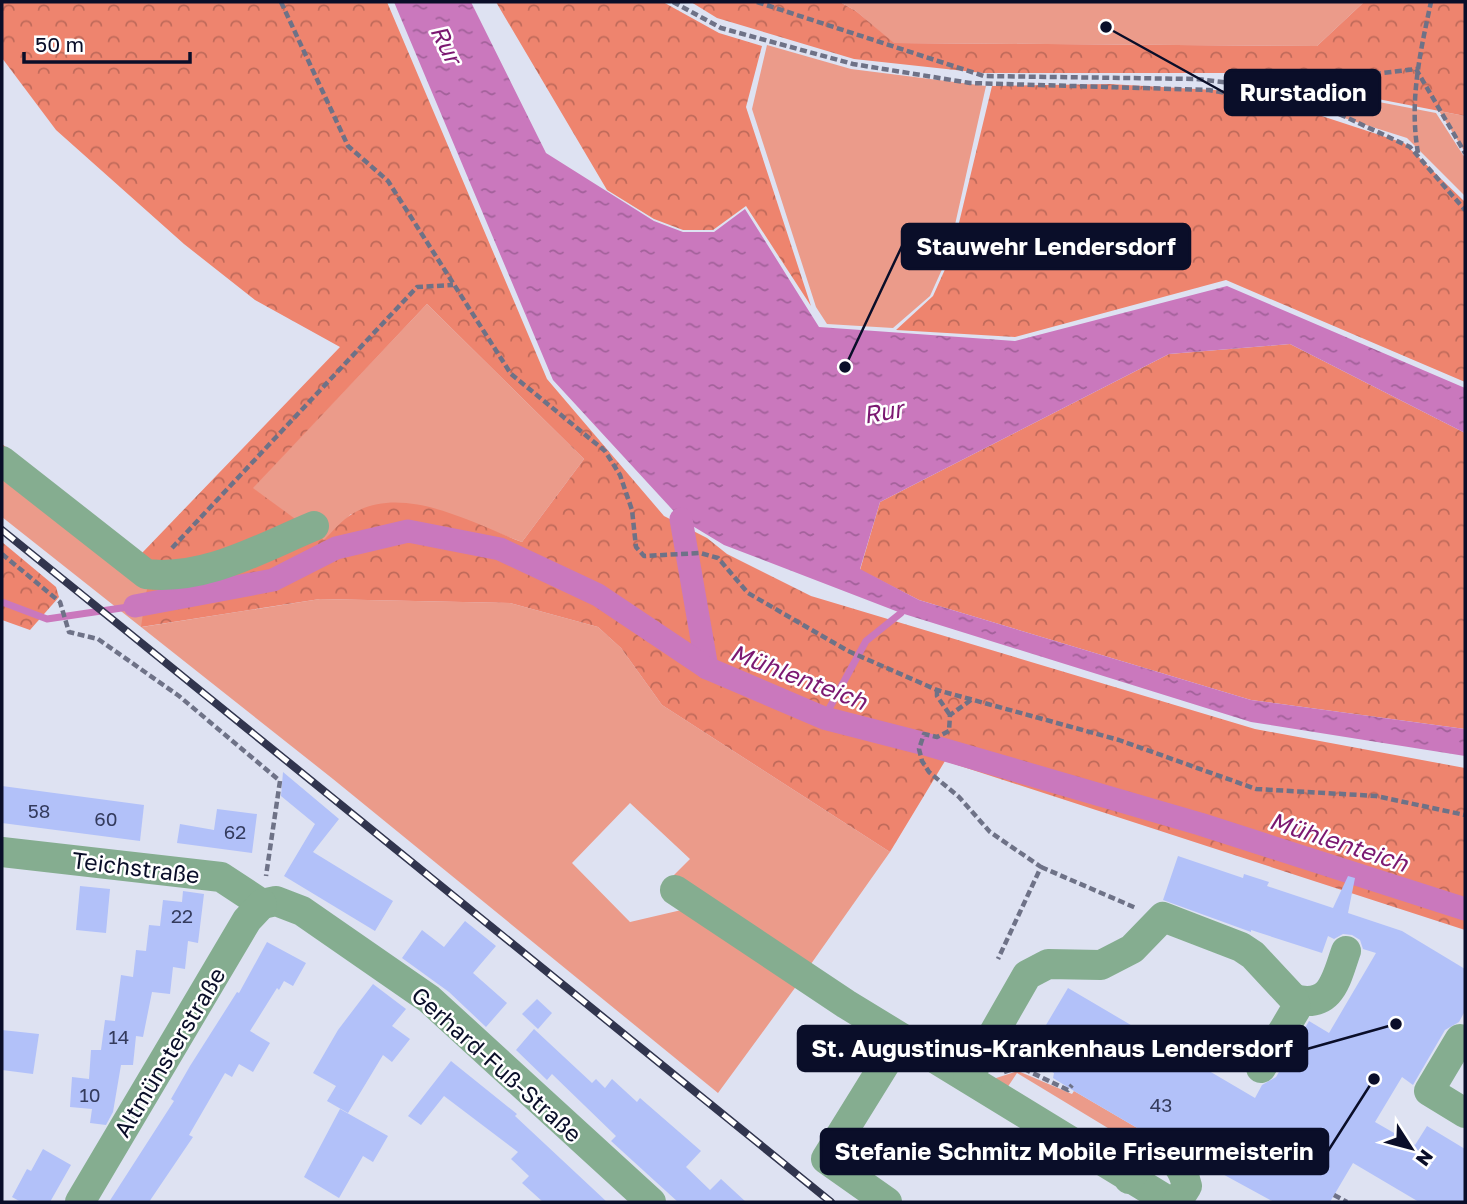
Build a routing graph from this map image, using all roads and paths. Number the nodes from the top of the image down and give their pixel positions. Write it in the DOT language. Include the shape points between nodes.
graph roads {
  1 [pos="281,2"];
  2 [pos="673,2"];
  3 [pos="757,2"];
  4 [pos="1432,2"];
  5 [pos="1416,69"];
  6 [pos="1465,153"];
  7 [pos="1418,154"];
  8 [pos="1465,210"];
  9 [pos="454,285"];
  10 [pos="2,461"];
  11 [pos="314,526"];
  12 [pos="2,554"];
  13 [pos="146,574"];
  14 [pos="937,690"];
  15 [pos="971,700"];
  16 [pos="950,715"];
  17 [pos="1465,815"];
  18 [pos="2,852"];
  19 [pos="1041,867"];
  20 [pos="675,890"];
  21 [pos="261,904"];
  22 [pos="1163,917"];
  23 [pos="1346,951"];
  24 [pos="998,959"];
  25 [pos="1294,999"];
  26 [pos="901,1038"];
  27 [pos="1465,1042"];
  28 [pos="1261,1068"];
  29 [pos="970,1079"];
  30 [pos="1072,1085"];
  31 [pos="1465,1113"];
  32 [pos="1129,1179"];
  33 [pos="1334,1195"];
  34 [pos="885,1201"];
  35 [pos="80,1202"];
  36 [pos="651,1202"];
  37 [pos="1170,1202"];
  38 [pos="1177,1202"];
  39 [pos="1347,1202"];
  1 -- 9 [label="path" via="348,146 388,181"];
  2 -- 7 [label="path" via="721,28 853,64 970,83 1209,90 1322,106"];
  3 -- 5 [label="path" via="984,76 1196,79 1268,86"];
  4 -- 5 [label="path"];
  5 -- 6 [label="path"];
  5 -- 7 [label="path"];
  7 -- 8 [label="path"];
  9 -- 13 [label="path" via="417,287"];
  9 -- 14 [label="path" via="511,373 605,451 620,475 632,510 636,547 644,556 700,553 718,558 748,593 848,651"];
  10 -- 13 [label="street"];
  11 -- 13 [label="street" via="196,573"];
  12 -- 21 [label="path" via="60,602 68,632 98,639 180,696 280,781"];
  14 -- 15 [label="path"];
  14 -- 16 [label="path"];
  15 -- 16 [label="path"];
  15 -- 17 [label="path" via="1119,740 1256,789 1376,796"];
  16 -- 19 [label="path" via="949,731 944,735 923,736 922,761 990,832"];
  18 -- 21 [label="street, Teichstraße" via="221,877"];
  19 -- 22 [label="path"];
  19 -- 24 [label="path"];
  20 -- 26 [label="street"];
  21 -- 35 [label="street, Altmünsterstraße" via="247,920"];
  21 -- 36 [label="street, Gerhard-Fuß-Straße" via="276,901 302,911 429,999"];
  22 -- 25 [label="street" via="1241,947"];
  22 -- 29 [label="street" via="1132,949 1101,965 1048,964 1027,975"];
  23 -- 25 [label="street" via="1328,993 1312,1002"];
  25 -- 28 [label="street" via="1296,1010"];
  26 -- 29 [label="street"];
  26 -- 34 [label="street" via="826,1159"];
  27 -- 31 [label="street" via="1460,1039 1429,1091"];
  29 -- 30 [label="path" via="1020,1067 1069,1090"];
  29 -- 32 [label="street"];
  32 -- 37 [label="street"];
  32 -- 38 [label="street" via="1152,1155 1165,1156 1185,1175 1187,1186"];
  33 -- 39 [label="path"];
}
